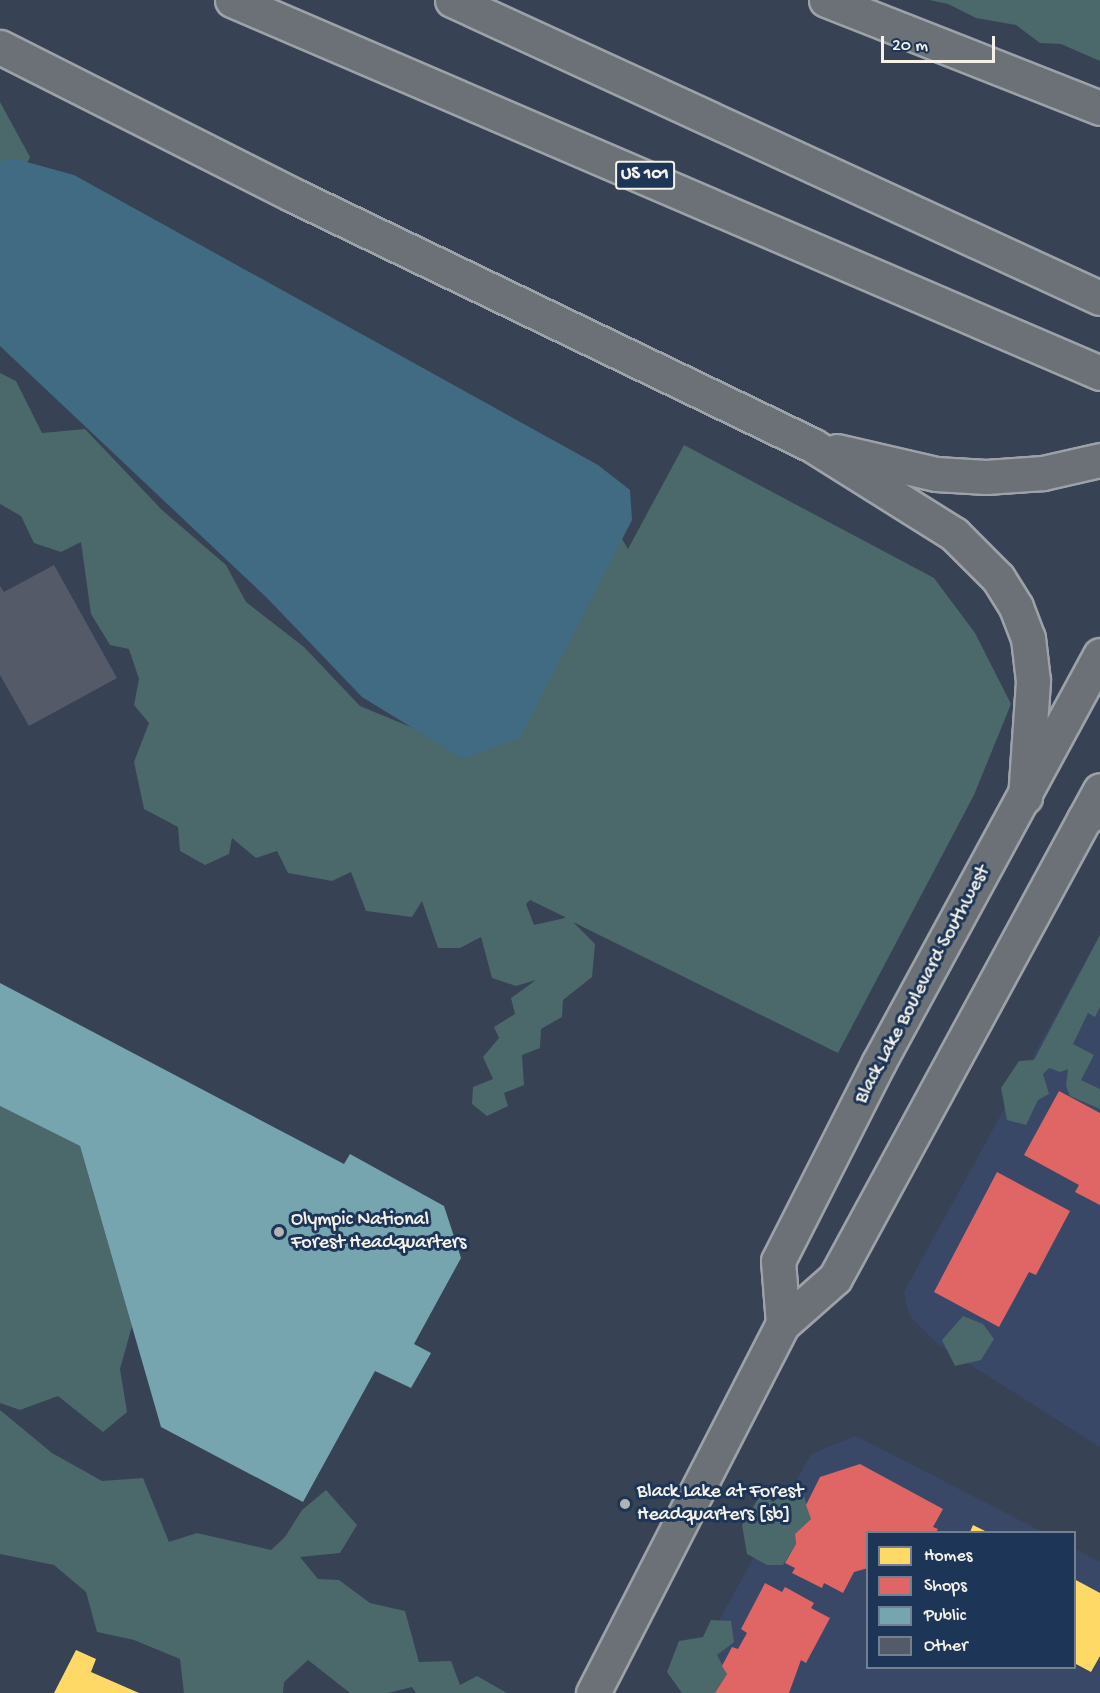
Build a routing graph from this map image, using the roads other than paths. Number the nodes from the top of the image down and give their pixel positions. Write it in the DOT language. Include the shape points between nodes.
graph roads {
  1 [pos="232,0"];
  2 [pos="452,0"];
  3 [pos="826,0"];
  4 [pos="0,47"];
  5 [pos="1099,108"];
  6 [pos="1100,298"];
  7 [pos="1100,373"];
  8 [pos="812,445"];
  9 [pos="1100,459"];
  10 [pos="1100,655"];
  11 [pos="1100,790"];
  12 [pos="1025,797"];
  13 [pos="1092,814"];
  14 [pos="783,1324"];
  15 [pos="593,1693"];
  1 -- 7 [label="main road, US 101"];
  2 -- 6 [label="main road"];
  3 -- 5 [label="main road"];
  4 -- 8 [label="main road" via="293,195"];
  8 -- 9 [label="main road" via="936,474 986,477 1043,473"];
  8 -- 12 [label="main road" via="954,534 980,556 1016,607 1028,638 1034,681"];
  10 -- 12 [label="main road, Black Lake Boulevard Southwest"];
  11 -- 13 [label="main road"];
  12 -- 14 [label="main road, Black Lake Boulevard Southwest" via="879,1062 778,1261"];
  13 -- 14 [label="main road" via="835,1278"];
  14 -- 15 [label="main road"];
}
